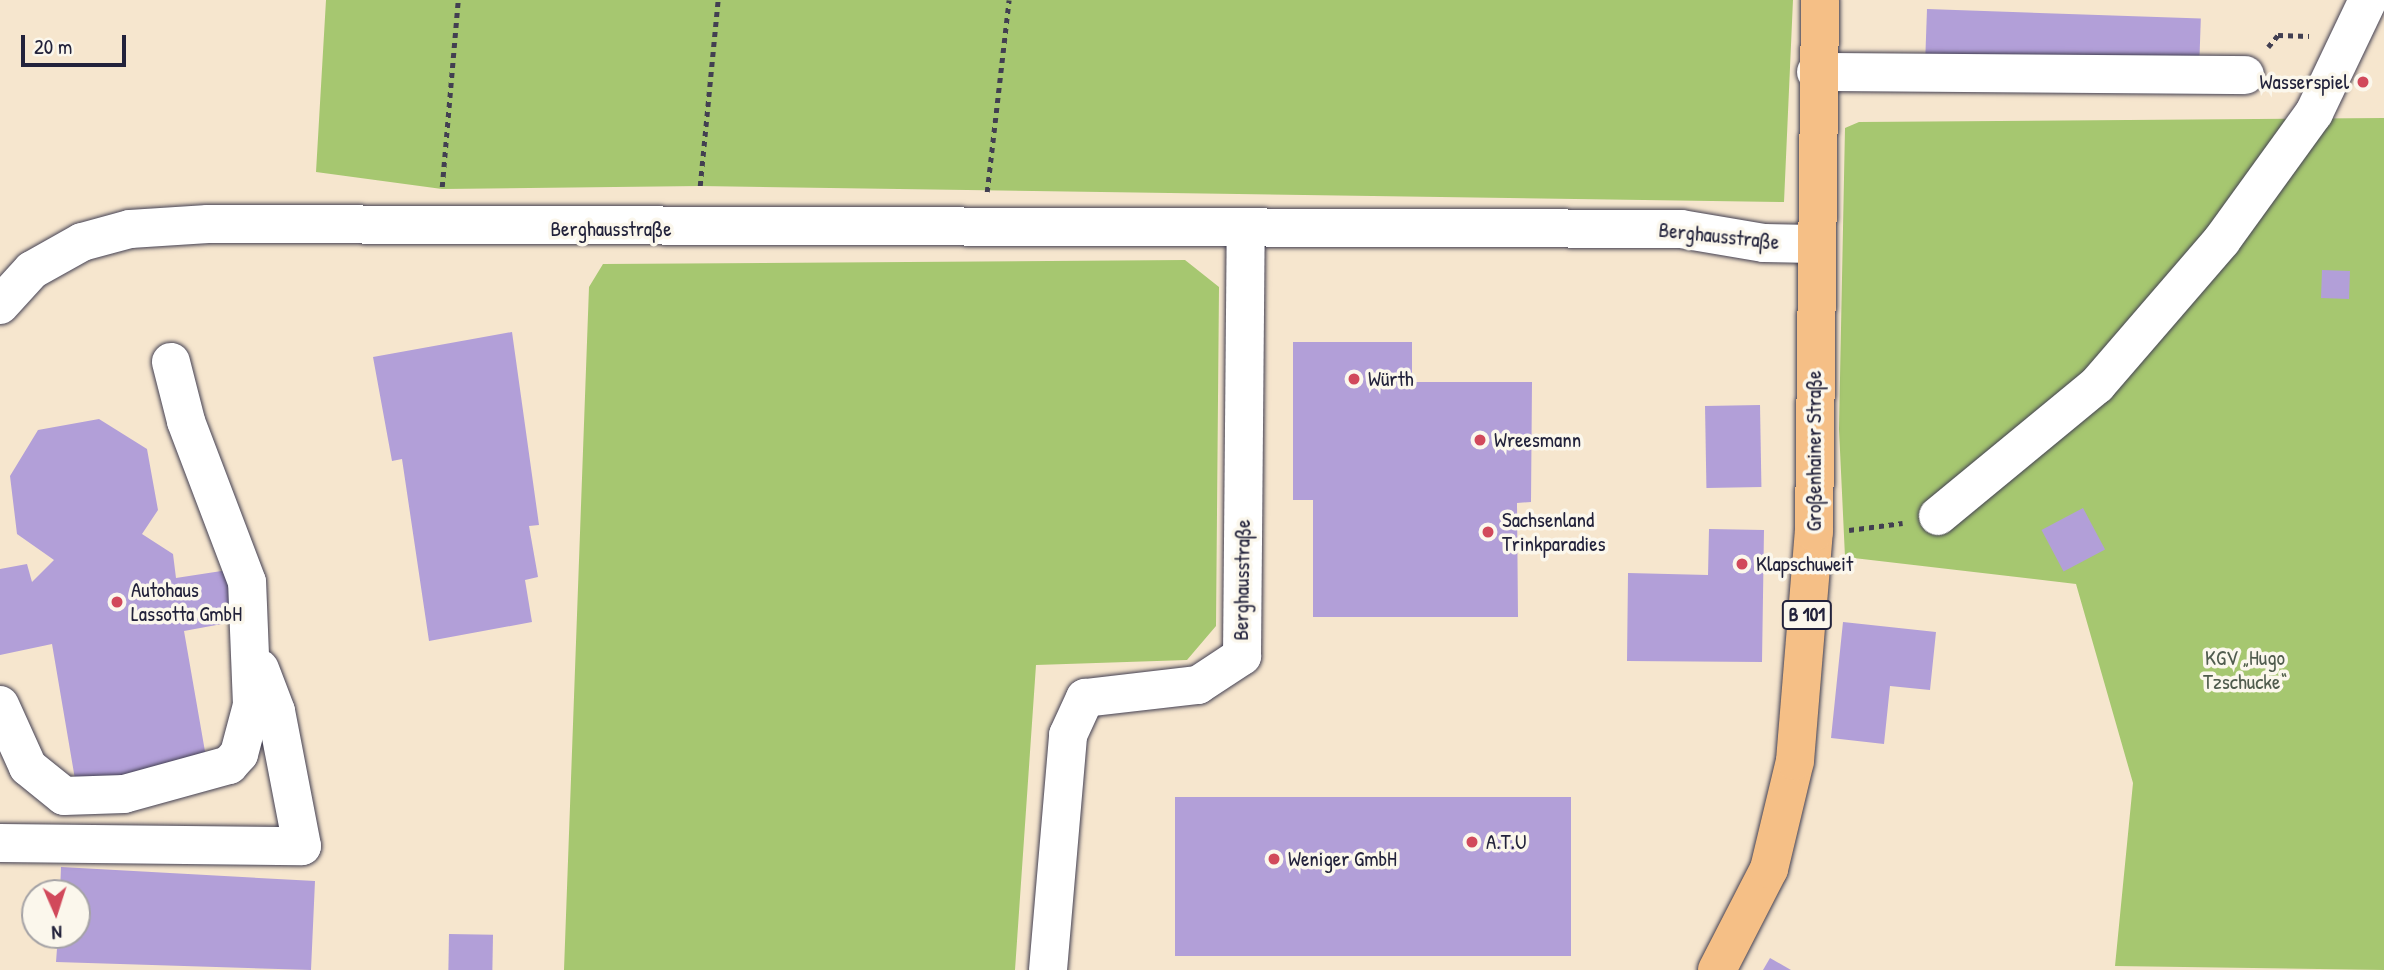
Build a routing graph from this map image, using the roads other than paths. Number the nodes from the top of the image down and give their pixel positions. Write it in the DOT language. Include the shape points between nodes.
graph roads {
  1 [pos="1820,0"];
  2 [pos="2368,0"];
  3 [pos="1816,72"];
  4 [pos="2245,75"];
  5 [pos="1246,229"];
  6 [pos="1814,244"];
  7 [pos="0,305"];
  8 [pos="171,362"];
  9 [pos="1938,516"];
  10 [pos="254,654"];
  11 [pos="0,705"];
  12 [pos="0,843"];
  13 [pos="1048,970"];
  14 [pos="1717,970"];
  1 -- 3 [label="main road, Großenhainer Straße / B 101"];
  2 -- 9 [label="street" via="2314,113 2222,240 2097,385"];
  3 -- 4 [label="street"];
  3 -- 6 [label="main road, Großenhainer Straße / B 101"];
  5 -- 6 [label="street, Berghausstraße" via="1681,229 1764,243"];
  5 -- 7 [label="street, Berghausstraße" via="167,225 82,242 32,270"];
  5 -- 13 [label="street, Berghausstraße" via="1241,656 1198,685 1085,698 1066,748"];
  6 -- 14 [label="main road, Großenhainer Straße / B 101" via="1814,532 1795,761 1769,869"];
  8 -- 10 [label="street" via="186,421 247,582"];
  10 -- 11 [label="street" via="249,734 229,765 124,794 64,796 28,767"];
  10 -- 12 [label="street" via="276,711 302,846"];
}
